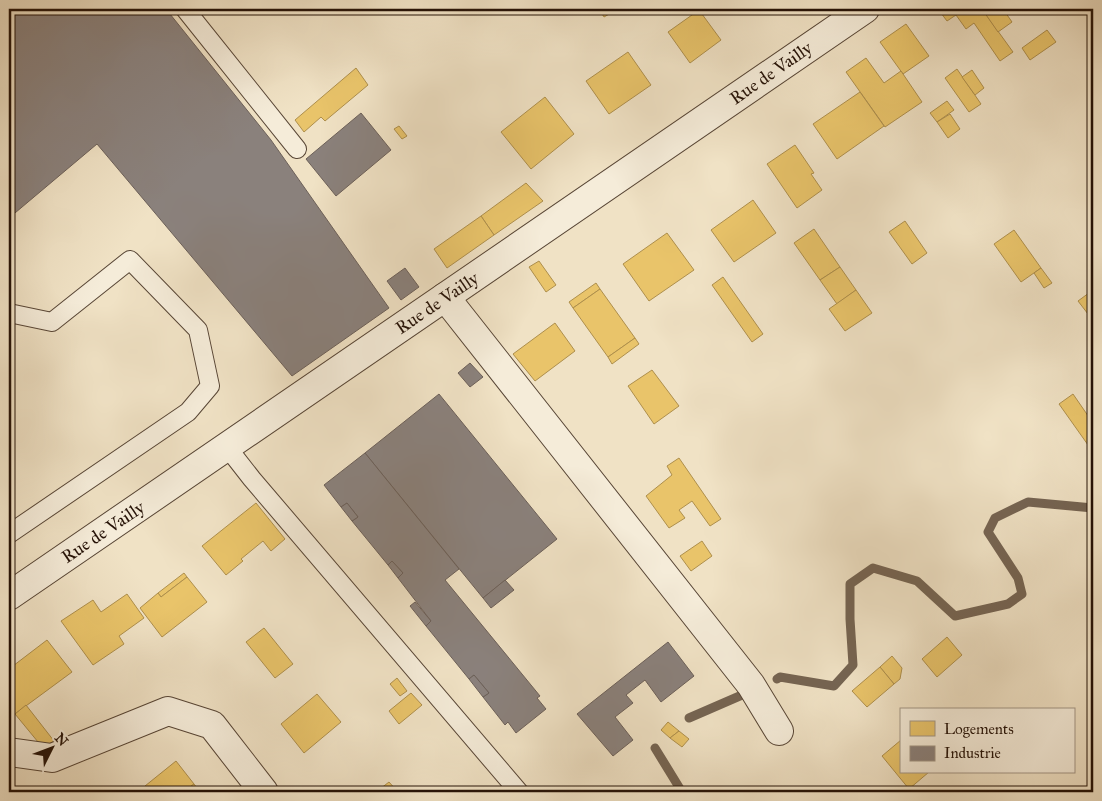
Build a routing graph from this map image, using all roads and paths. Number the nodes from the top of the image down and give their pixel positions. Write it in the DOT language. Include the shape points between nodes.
graph roads {
  1 [pos="184,9"];
  2 [pos="865,9"];
  3 [pos="297,149"];
  4 [pos="445,297"];
  5 [pos="9,313"];
  6 [pos="227,447"];
  7 [pos="9,534"];
  8 [pos="9,596"];
  9 [pos="780,731"];
  10 [pos="9,752"];
  11 [pos="264,792"];
  12 [pos="519,792"];
  1 -- 3 [label="lane"];
  2 -- 4 [label="street, Rue de Vailly"];
  4 -- 6 [label="street, Rue de Vailly"];
  4 -- 9 [label="street" via="751,685"];
  5 -- 7 [label="lane" via="52,322 130,260 198,330 210,386 188,412"];
  6 -- 8 [label="street, Rue de Vailly"];
  6 -- 12 [label="lane"];
  10 -- 11 [label="street" via="52,758 168,711 212,725"];
}
